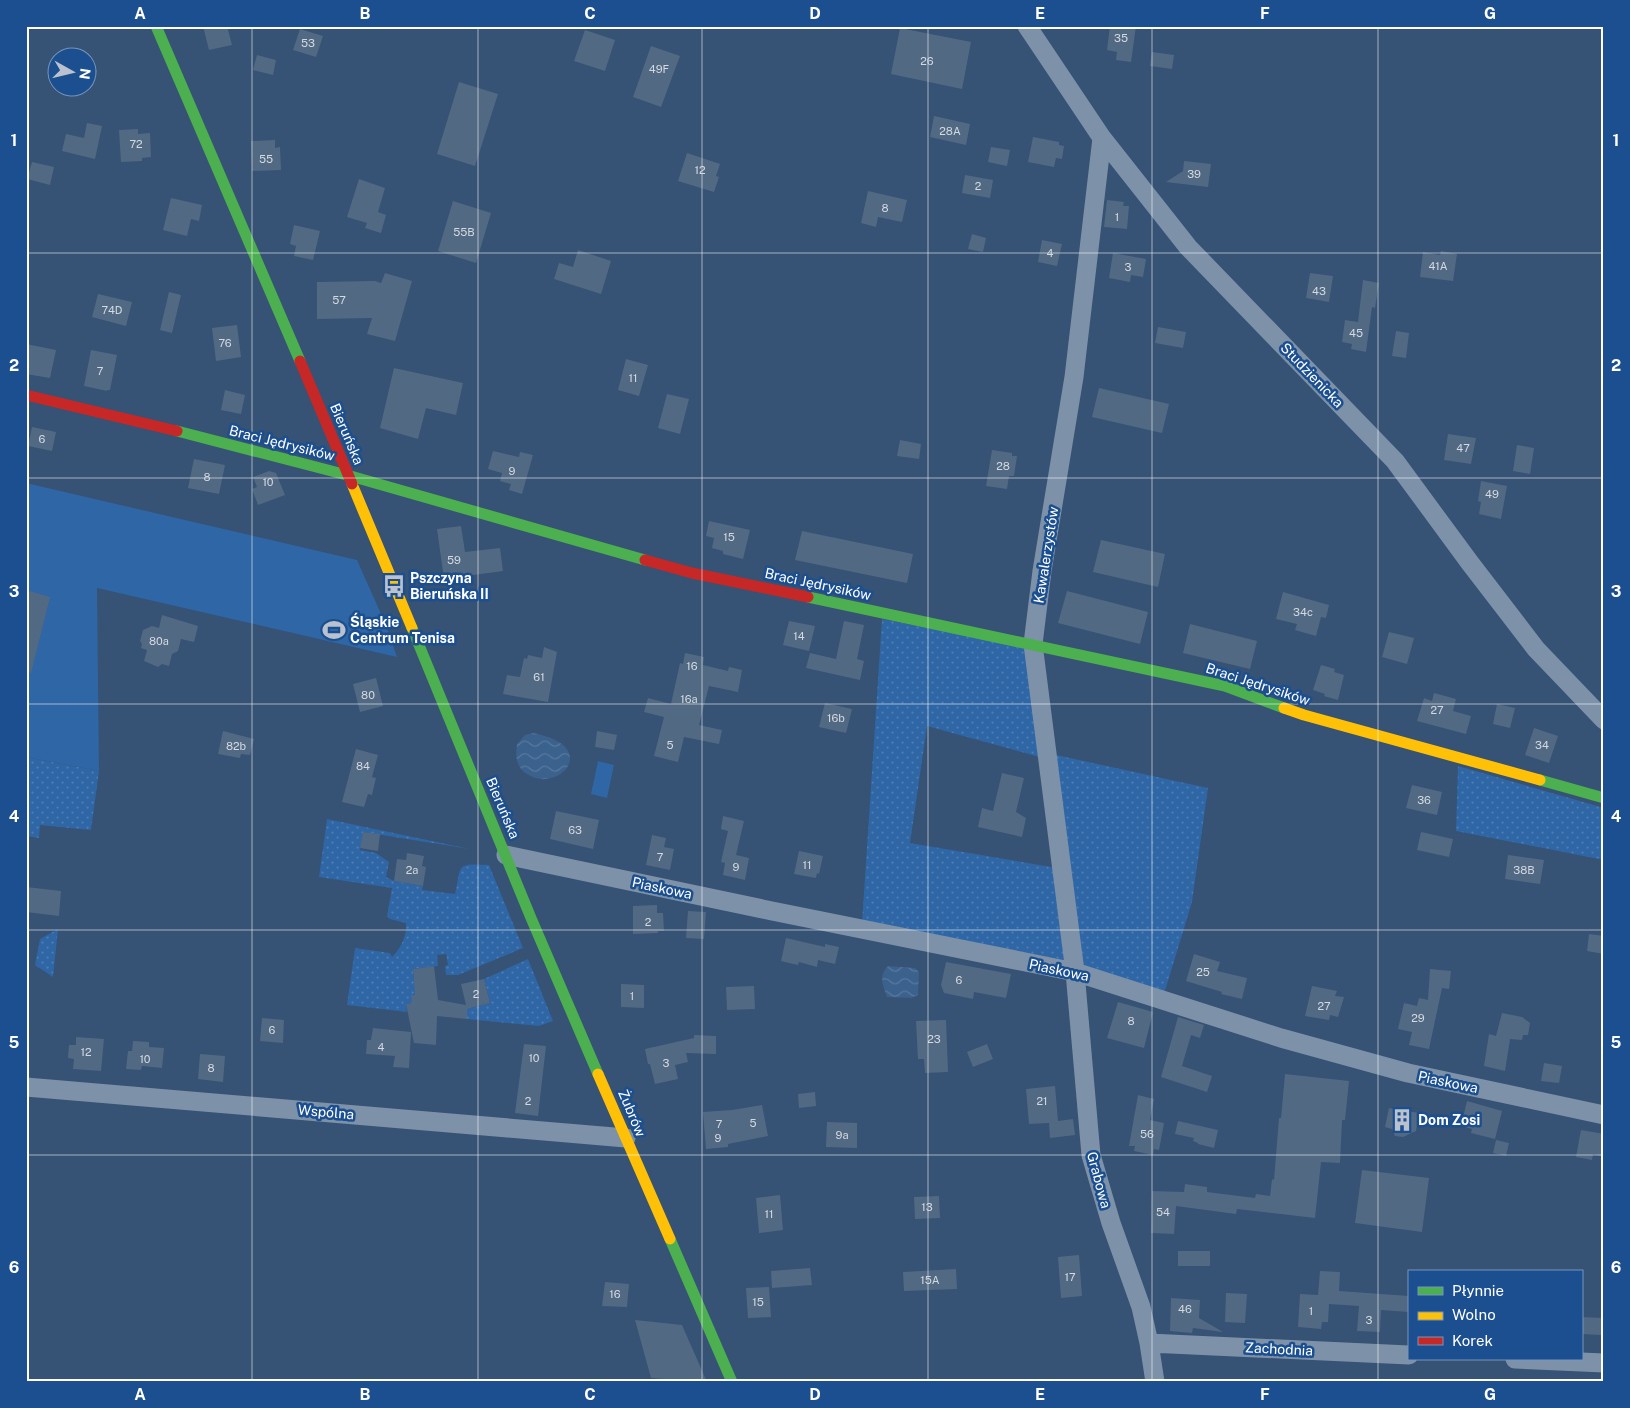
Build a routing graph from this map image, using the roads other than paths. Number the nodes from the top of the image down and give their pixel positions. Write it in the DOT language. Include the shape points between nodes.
graph roads {
  1 [pos="156,26"];
  2 [pos="1027,26"];
  3 [pos="1102,138"];
  4 [pos="26,395"];
  5 [pos="347,475"];
  6 [pos="1033,644"];
  7 [pos="1604,720"];
  8 [pos="1604,798"];
  9 [pos="506,855"];
  10 [pos="1074,972"];
  11 [pos="26,1086"];
  12 [pos="1604,1115"];
  13 [pos="626,1138"];
  14 [pos="1149,1343"];
  15 [pos="1408,1355"];
  16 [pos="1537,1360"];
  17 [pos="1604,1363"];
  18 [pos="732,1382"];
  19 [pos="1155,1382"];
  1 -- 5 [label="street, Bieruńska"];
  2 -- 3 [label="street, Studzienicka"];
  3 -- 6 [label="street, Kawalerzystów" via="1074,377"];
  3 -- 7 [label="street, Studzienicka" via="1188,247 1395,461 1536,649"];
  4 -- 5 [label="street, Braci Jędrysików"];
  5 -- 6 [label="street, Braci Jędrysików" via="692,573"];
  5 -- 9 [label="street, Bieruńska"];
  6 -- 8 [label="street, Braci Jędrysików" via="1225,686 1304,715"];
  6 -- 10 [label="street, Kawalerzystów"];
  9 -- 10 [label="street, Piaskowa"];
  9 -- 13 [label="street, Żubrów"];
  10 -- 12 [label="street, Piaskowa" via="1281,1038 1408,1073"];
  10 -- 14 [label="street, Grabowa" via="1091,1155 1141,1307"];
  11 -- 13 [label="street, Wspólna"];
  13 -- 18 [label="street, Żubrów"];
  14 -- 15 [label="street, Zachodnia"];
  14 -- 19 [label="street, Grabowa"];
  16 -- 17 [label="street"];
}
